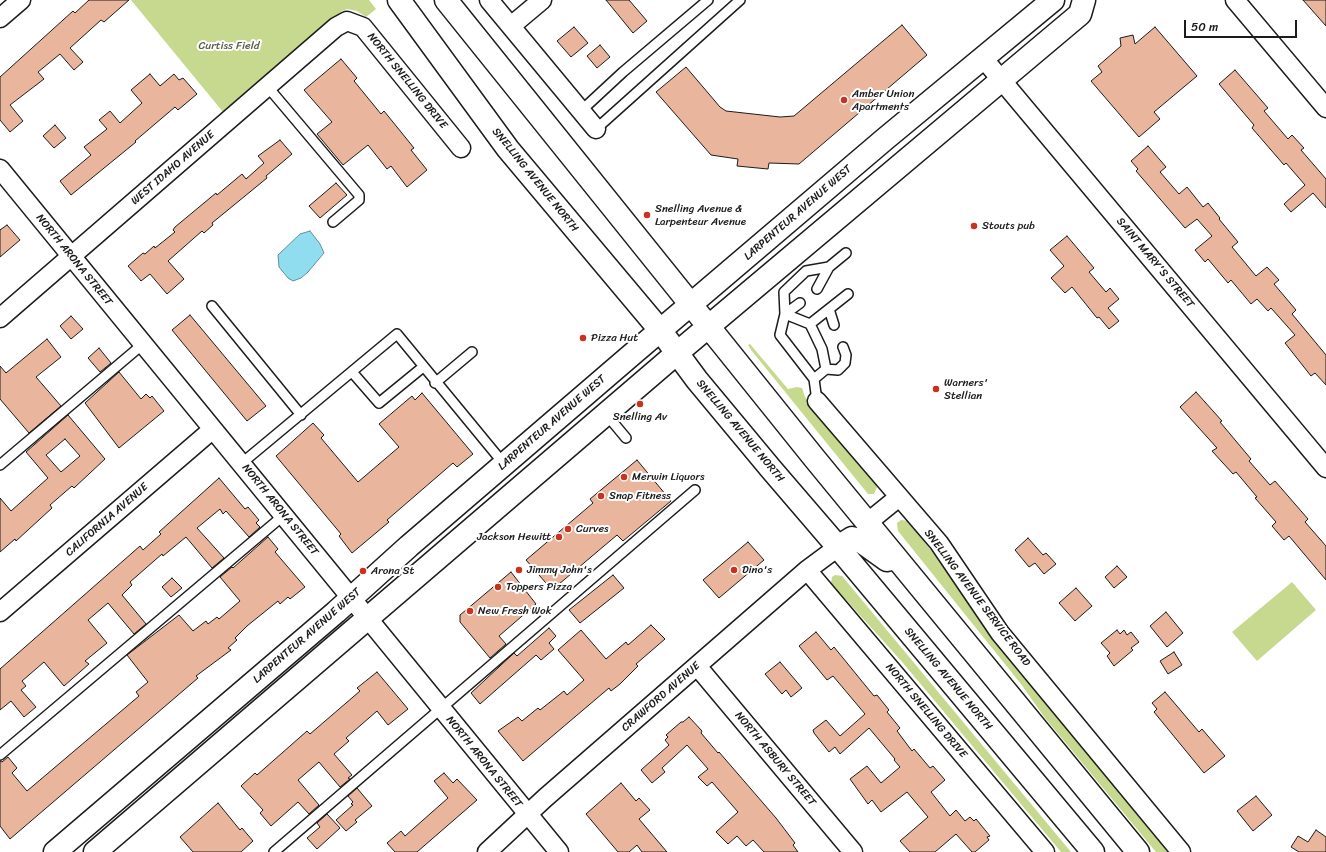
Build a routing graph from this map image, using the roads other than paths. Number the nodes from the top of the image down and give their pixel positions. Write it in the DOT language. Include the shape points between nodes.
graph roads {
  1 [pos="21,0"];
  2 [pos="399,0"];
  3 [pos="446,0"];
  4 [pos="489,0"];
  5 [pos="542,0"];
  6 [pos="708,0"];
  7 [pos="740,0"];
  8 [pos="1053,0"];
  9 [pos="1084,0"];
  10 [pos="1235,0"];
  11 [pos="0,18"];
  12 [pos="347,21"];
  13 [pos="511,26"];
  14 [pos="983,58"];
  15 [pos="1002,81"];
  16 [pos="267,86"];
  17 [pos="1326,108"];
  18 [pos="582,110"];
  19 [pos="596,129"];
  20 [pos="461,148"];
  21 [pos="1,171"];
  22 [pos="333,222"];
  23 [pos="846,253"];
  24 [pos="72,256"];
  25 [pos="829,267"];
  26 [pos="817,289"];
  27 [pos="848,294"];
  28 [pos="800,303"];
  29 [pos="691,305"];
  30 [pos="212,306"];
  31 [pos="829,309"];
  32 [pos="785,314"];
  33 [pos="0,318"];
  34 [pos="810,324"];
  35 [pos="834,325"];
  36 [pos="708,327"];
  37 [pos="660,330"];
  38 [pos="143,344"];
  39 [pos="844,347"];
  40 [pos="472,352"];
  41 [pos="677,353"];
  42 [pos="422,367"];
  43 [pos="826,369"];
  44 [pos="352,372"];
  45 [pos="814,379"];
  46 [pos="435,383"];
  47 [pos="817,401"];
  48 [pos="606,414"];
  49 [pos="301,415"];
  50 [pos="213,429"];
  51 [pos="626,438"];
  52 [pos="242,463"];
  53 [pos="504,464"];
  54 [pos="0,465"];
  55 [pos="1326,468"];
  56 [pos="695,490"];
  57 [pos="899,497"];
  58 [pos="284,515"];
  59 [pos="867,523"];
  60 [pos="838,547"];
  61 [pos="807,570"];
  62 [pos="907,571"];
  63 [pos="351,598"];
  64 [pos="0,612"];
  65 [pos="368,619"];
  66 [pos="698,666"];
  67 [pos="440,708"];
  68 [pos="0,755"];
  69 [pos="527,815"];
  70 [pos="55,852"];
  71 [pos="95,852"];
  72 [pos="274,852"];
  73 [pos="487,852"];
  74 [pos="559,852"];
  75 [pos="853,852"];
  76 [pos="1045,852"];
  77 [pos="1093,852"];
  78 [pos="1138,852"];
  79 [pos="1181,852"];
  1 -- 11 [label="street"];
  2 -- 37 [label="main road, SNELLING AVENUE NORTH" via="508,149"];
  3 -- 29 [label="main road"];
  4 -- 13 [label="street"];
  5 -- 13 [label="street"];
  6 -- 18 [label="lane"];
  7 -- 19 [label="lane"];
  8 -- 14 [label="main road, LARPENTEUR AVENUE WEST"];
  9 -- 15 [label="main road" via="1080,14"];
  10 -- 17 [label="street"];
  12 -- 16 [label="street, WEST IDAHO AVENUE" via="336,26"];
  12 -- 20 [label="street, NORTH SNELLING DRIVE" via="363,27"];
  13 -- 18 [label="street"];
  14 -- 15 [label="street, SAINT MARY'S STREET"];
  14 -- 29 [label="main road, LARPENTEUR AVENUE WEST"];
  15 -- 36 [label="main road"];
  15 -- 55 [label="street, SAINT MARY'S STREET"];
  16 -- 22 [label="lane" via="359,195 359,200"];
  16 -- 24 [label="street, WEST IDAHO AVENUE"];
  18 -- 19 [label="street"];
  21 -- 24 [label="street, NORTH ARONA STREET"];
  23 -- 25 [label="lane"];
  24 -- 33 [label="street, WEST IDAHO AVENUE"];
  24 -- 38 [label="street, NORTH ARONA STREET"];
  25 -- 26 [label="lane"];
  25 -- 32 [label="lane" via="806,272 784,292"];
  27 -- 31 [label="lane"];
  28 -- 32 [label="lane"];
  29 -- 36 [label="main road"];
  29 -- 37 [label="main road, LARPENTEUR AVENUE WEST"];
  30 -- 49 [label="lane"];
  31 -- 34 [label="lane"];
  31 -- 35 [label="lane"];
  32 -- 34 [label="lane"];
  32 -- 45 [label="lane" via="780,335"];
  34 -- 43 [label="lane" via="822,348"];
  36 -- 41 [label="main road"];
  36 -- 59 [label="main road"];
  37 -- 41 [label="main road, SNELLING AVENUE NORTH"];
  37 -- 53 [label="main road, LARPENTEUR AVENUE WEST"];
  38 -- 50 [label="street, NORTH ARONA STREET"];
  38 -- 54 [label="lane"];
  39 -- 43 [label="lane" via="845,363 838,370"];
  40 -- 46 [label="lane"];
  41 -- 48 [label="main road"];
  41 -- 60 [label="main road, SNELLING AVENUE NORTH"];
  42 -- 44 [label="lane" via="379,404"];
  42 -- 44 [label="lane" via="397,334"];
  42 -- 46 [label="lane"];
  43 -- 45 [label="lane"];
  44 -- 49 [label="lane"];
  45 -- 47 [label="lane"];
  46 -- 53 [label="lane"];
  47 -- 57 [label="street, SNELLING AVENUE SERVICE ROAD"];
  48 -- 51 [label="lane"];
  48 -- 65 [label="main road"];
  49 -- 52 [label="lane"];
  50 -- 52 [label="street, NORTH ARONA STREET"];
  50 -- 64 [label="street, CALIFORNIA AVENUE"];
  52 -- 58 [label="street, NORTH ARONA STREET"];
  53 -- 63 [label="main road, LARPENTEUR AVENUE WEST"];
  56 -- 67 [label="lane"];
  57 -- 59 [label="street"];
  57 -- 79 [label="street, SNELLING AVENUE SERVICE ROAD" via="951,559 1000,633"];
  58 -- 63 [label="street, NORTH ARONA STREET"];
  58 -- 68 [label="lane"];
  59 -- 62 [label="main road"];
  60 -- 61 [label="street, CRAWFORD AVENUE"];
  60 -- 62 [label="main road" via="852,538 859,540"];
  60 -- 77 [label="main road, SNELLING AVENUE NORTH"];
  61 -- 66 [label="street, CRAWFORD AVENUE"];
  61 -- 76 [label="street, NORTH SNELLING DRIVE"];
  62 -- 78 [label="main road"];
  63 -- 65 [label="street, NORTH ARONA STREET"];
  63 -- 70 [label="main road, LARPENTEUR AVENUE WEST"];
  65 -- 67 [label="street, NORTH ARONA STREET"];
  65 -- 71 [label="main road"];
  66 -- 69 [label="street, CRAWFORD AVENUE"];
  66 -- 75 [label="street, NORTH ASBURY STREET"];
  67 -- 69 [label="street, NORTH ARONA STREET"];
  67 -- 72 [label="lane" via="426,723"];
  69 -- 73 [label="street, CRAWFORD AVENUE"];
  69 -- 74 [label="street, NORTH ARONA STREET"];
}
